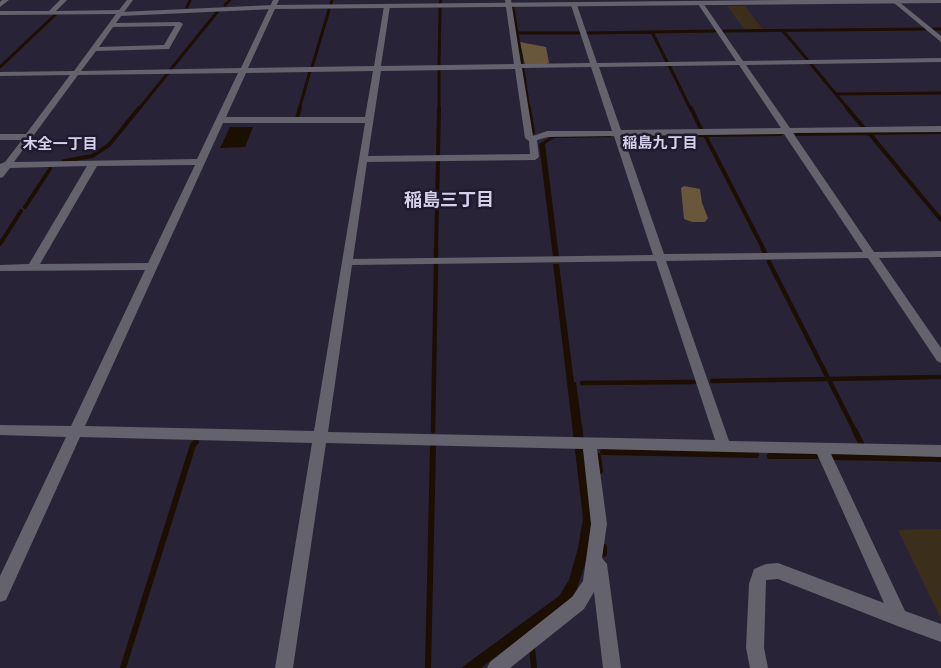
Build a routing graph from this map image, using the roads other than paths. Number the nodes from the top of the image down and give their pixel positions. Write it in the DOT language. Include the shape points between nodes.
graph roads {
  1 [pos="6,0"];
  2 [pos="64,0"];
  3 [pos="130,0"];
  4 [pos="221,0"];
  5 [pos="941,1"];
  6 [pos="896,2"];
  7 [pos="275,3"];
  8 [pos="508,3"];
  9 [pos="701,3"];
  10 [pos="0,4"];
  11 [pos="389,4"];
  12 [pos="574,5"];
  13 [pos="212,9"];
  14 [pos="0,13"];
  15 [pos="9,13"];
  16 [pos="50,13"];
  17 [pos="121,13"];
  18 [pos="0,20"];
  19 [pos="112,25"];
  20 [pos="941,40"];
  21 [pos="95,49"];
  22 [pos="941,60"];
  23 [pos="740,62"];
  24 [pos="594,65"];
  25 [pos="519,66"];
  26 [pos="378,68"];
  27 [pos="245,69"];
  28 [pos="0,74"];
  29 [pos="77,74"];
  30 [pos="220,120"];
  31 [pos="370,120"];
  32 [pos="941,129"];
  33 [pos="787,131"];
  34 [pos="618,133"];
  35 [pos="29,136"];
  36 [pos="0,137"];
  37 [pos="533,139"];
  38 [pos="364,159"];
  39 [pos="201,162"];
  40 [pos="7,163"];
  41 [pos="94,164"];
  42 [pos="0,175"];
  43 [pos="941,254"];
  44 [pos="871,255"];
  45 [pos="661,258"];
  46 [pos="348,262"];
  47 [pos="153,266"];
  48 [pos="33,267"];
  49 [pos="0,268"];
  50 [pos="941,358"];
  51 [pos="0,430"];
  52 [pos="75,432"];
  53 [pos="321,438"];
  54 [pos="588,445"];
  55 [pos="724,447"];
  56 [pos="822,449"];
  57 [pos="941,451"];
  58 [pos="597,551"];
  59 [pos="2,586"];
  60 [pos="900,619"];
  61 [pos="941,633"];
  62 [pos="284,668"];
  63 [pos="496,668"];
  64 [pos="612,668"];
  65 [pos="759,668"];
  1 -- 10 [label="street"];
  2 -- 16 [label="street"];
  3 -- 17 [label="street"];
  4 -- 13 [label="street"];
  5 -- 6 [label="street"];
  6 -- 9 [label="street"];
  6 -- 20 [label="street"];
  7 -- 11 [label="street"];
  7 -- 13 [label="street"];
  7 -- 27 [label="street"];
  8 -- 11 [label="street"];
  8 -- 12 [label="street"];
  8 -- 25 [label="street"];
  9 -- 12 [label="street"];
  9 -- 23 [label="street"];
  11 -- 26 [label="street"];
  12 -- 24 [label="street"];
  13 -- 17 [label="street"];
  14 -- 15 [label="street"];
  15 -- 16 [label="street"];
  15 -- 18 [label="street"];
  16 -- 17 [label="street"];
  17 -- 19 [label="street"];
  19 -- 21 [label="street"];
  19 -- 21 [label="street" via="180,24 166,47"];
  21 -- 29 [label="street"];
  22 -- 23 [label="street"];
  23 -- 24 [label="street"];
  23 -- 33 [label="street"];
  24 -- 25 [label="street"];
  24 -- 34 [label="street"];
  25 -- 26 [label="street"];
  25 -- 37 [label="street" via="529,138"];
  26 -- 27 [label="street"];
  26 -- 31 [label="street"];
  27 -- 29 [label="street"];
  27 -- 30 [label="street"];
  28 -- 29 [label="street"];
  29 -- 35 [label="street"];
  30 -- 31 [label="street"];
  30 -- 39 [label="street"];
  31 -- 38 [label="street"];
  32 -- 33 [label="street"];
  33 -- 34 [label="street"];
  33 -- 44 [label="street"];
  34 -- 37 [label="street" via="547,134"];
  34 -- 45 [label="street"];
  35 -- 36 [label="street"];
  35 -- 40 [label="street"];
  37 -- 38 [label="street" via="535,157"];
  38 -- 46 [label="street"];
  39 -- 41 [label="street"];
  39 -- 47 [label="street"];
  40 -- 41 [label="street"];
  40 -- 42 [label="street"];
  41 -- 48 [label="street"];
  43 -- 44 [label="street"];
  44 -- 45 [label="street"];
  44 -- 50 [label="street"];
  45 -- 46 [label="street"];
  45 -- 55 [label="street"];
  46 -- 53 [label="street"];
  47 -- 48 [label="street"];
  47 -- 52 [label="street"];
  48 -- 49 [label="street"];
  51 -- 52 [label="street"];
  52 -- 53 [label="street"];
  52 -- 59 [label="street"];
  53 -- 54 [label="street"];
  53 -- 62 [label="street"];
  54 -- 55 [label="street"];
  54 -- 58 [label="street" via="599,524"];
  55 -- 56 [label="street"];
  56 -- 57 [label="street"];
  56 -- 60 [label="street"];
  58 -- 63 [label="street" via="591,582 578,603"];
  58 -- 64 [label="street"];
  60 -- 61 [label="street"];
  60 -- 65 [label="street" via="778,571 760,574 755,648"];
}
